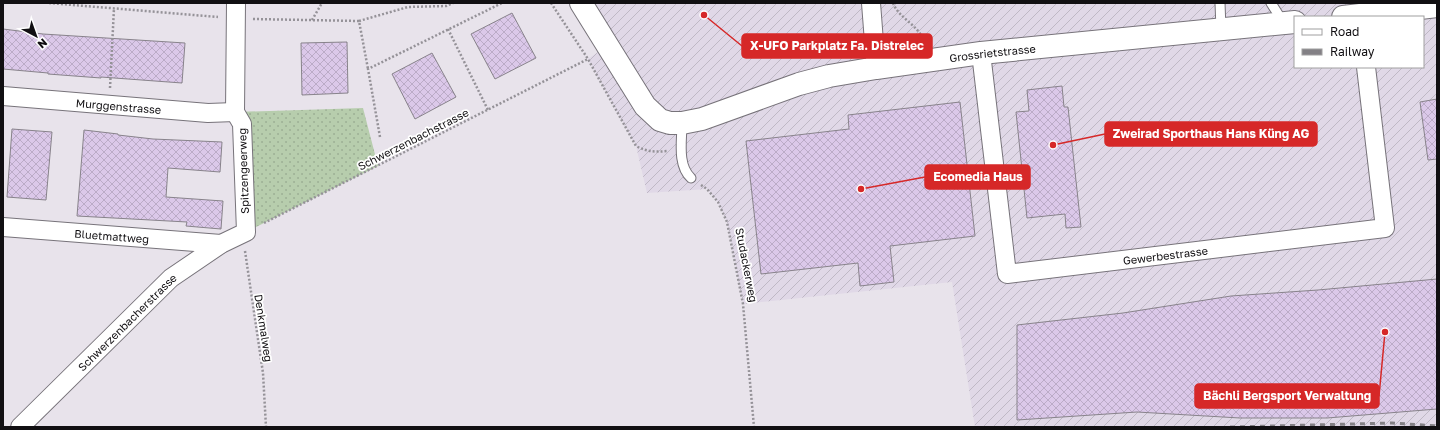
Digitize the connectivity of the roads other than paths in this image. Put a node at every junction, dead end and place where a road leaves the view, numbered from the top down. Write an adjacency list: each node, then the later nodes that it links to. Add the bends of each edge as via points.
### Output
1 (581, 3): 15 (street, Grossrietstrasse, via 645,106 660,120)
2 (871, 3): 11 (street)
3 (1220, 3): 9 (lane)
4 (1271, 3): 8 (lane)
5 (1437, 6): 7 (street)
6 (236, 11): 14 (street)
7 (1355, 16)
8 (1290, 22): 9 (street, Grossrietstrasse)
9 (1221, 29): 10 (street, Grossrietstrasse)
10 (981, 53): 11 (street, Grossrietstrasse); 12 (street, Gewerbestrasse, via 1007,274 1385,228)
11 (876, 68): 15 (street, Grossrietstrasse, via 799,84 702,119)
12 (1366, 68)
13 (3, 96): 14 (street, Murggenstrasse, via 208,113)
14 (235, 112): 18 (street, Spitzengeerweg, via 242,124)
15 (682, 123): 16 (lane, via 683,165)
16 (691, 178)
17 (3, 227): 19 (street, Bluetmattweg)
18 (246, 232): 19 (street, Schwerzenbacherstrasse)
19 (221, 244): 20 (street, Schwerzenbacherstrasse, via 171,278)
20 (20, 427)

